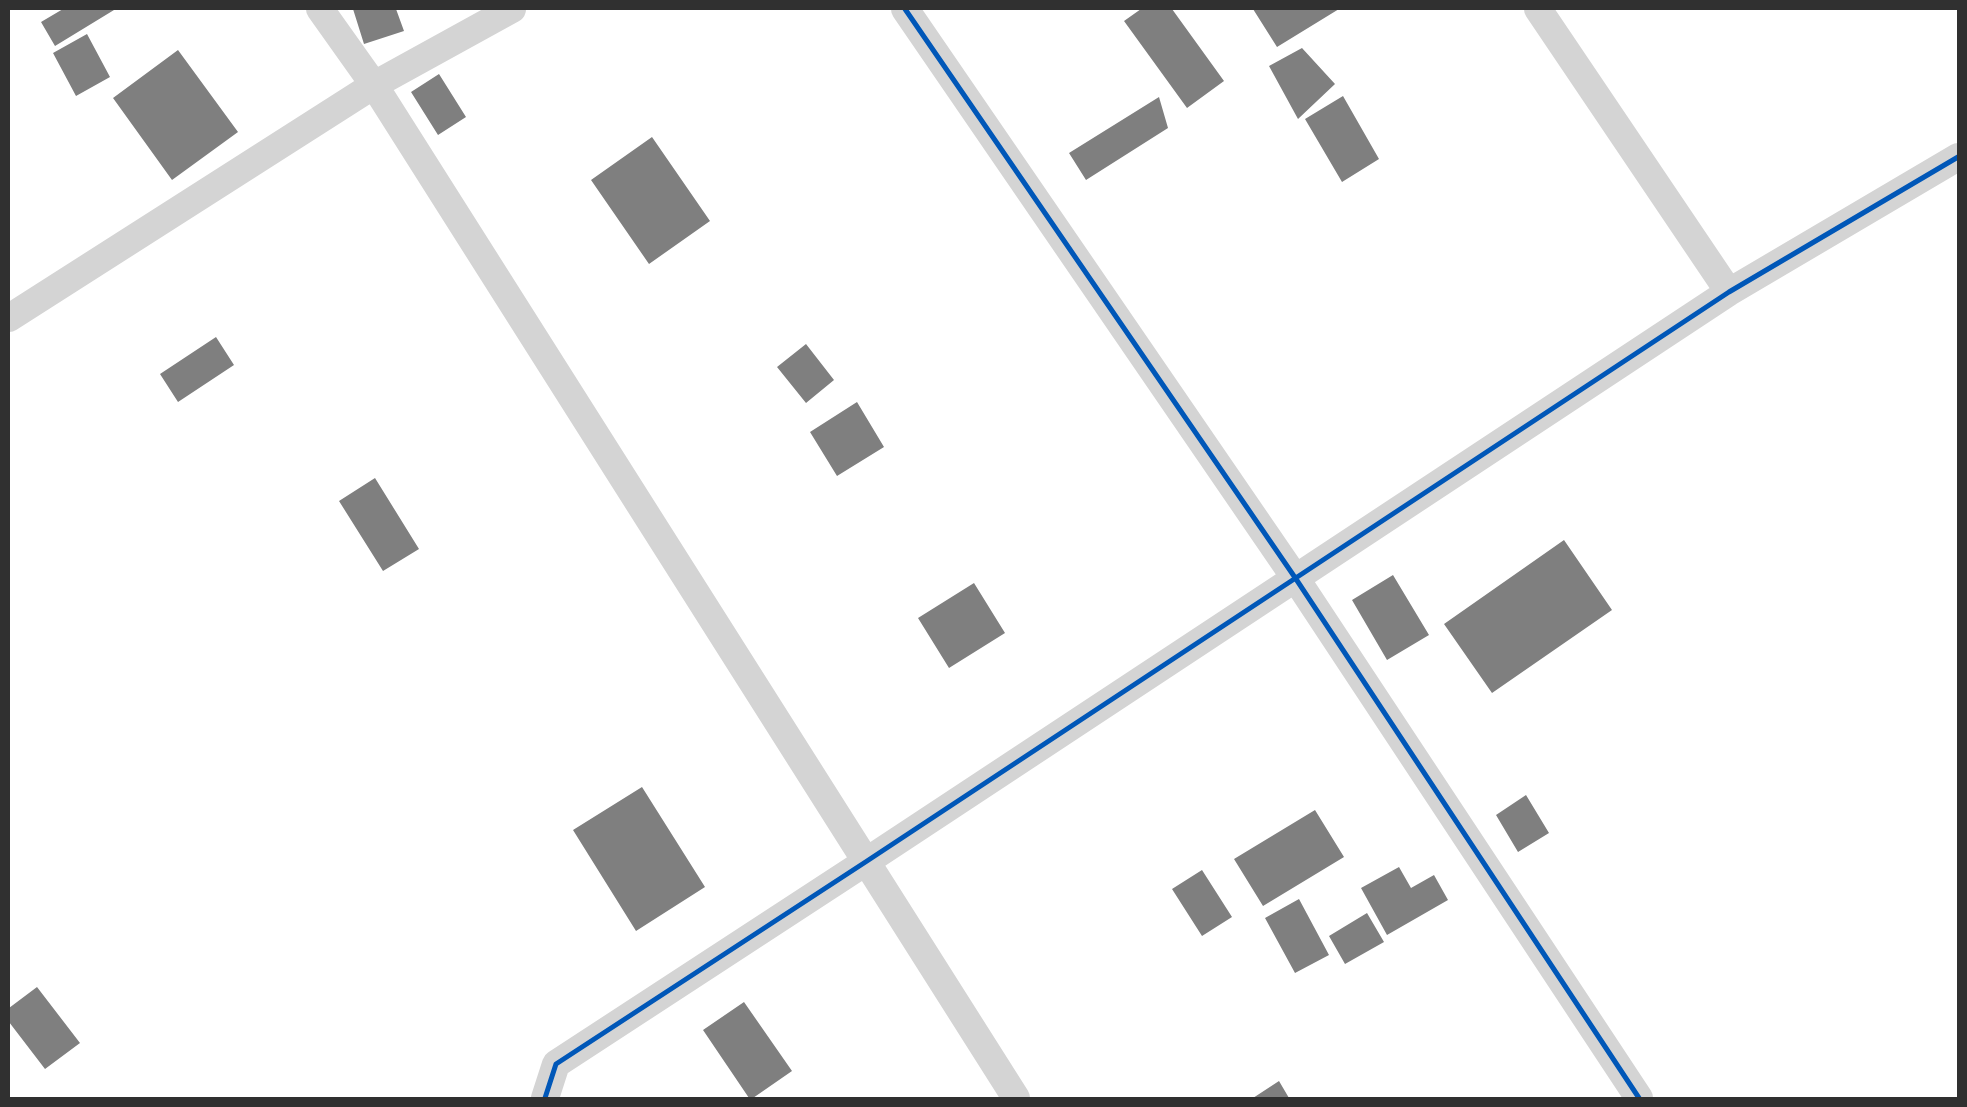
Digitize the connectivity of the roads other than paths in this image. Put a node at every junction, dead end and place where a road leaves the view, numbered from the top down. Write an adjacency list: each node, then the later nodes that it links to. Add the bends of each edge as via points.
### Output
1 (320, 9): 5 (street)
2 (512, 9): 5 (street)
3 (905, 9): 9 (street)
4 (1538, 9): 7 (street)
5 (374, 85): 8 (street); 10 (street)
6 (1958, 157): 7 (street)
7 (1729, 292): 9 (street)
8 (9, 318)
9 (1296, 579): 10 (street); 13 (street)
10 (866, 861): 11 (street, via 556,1064); 12 (street)
11 (544, 1098)
12 (1016, 1098)
13 (1638, 1098)

